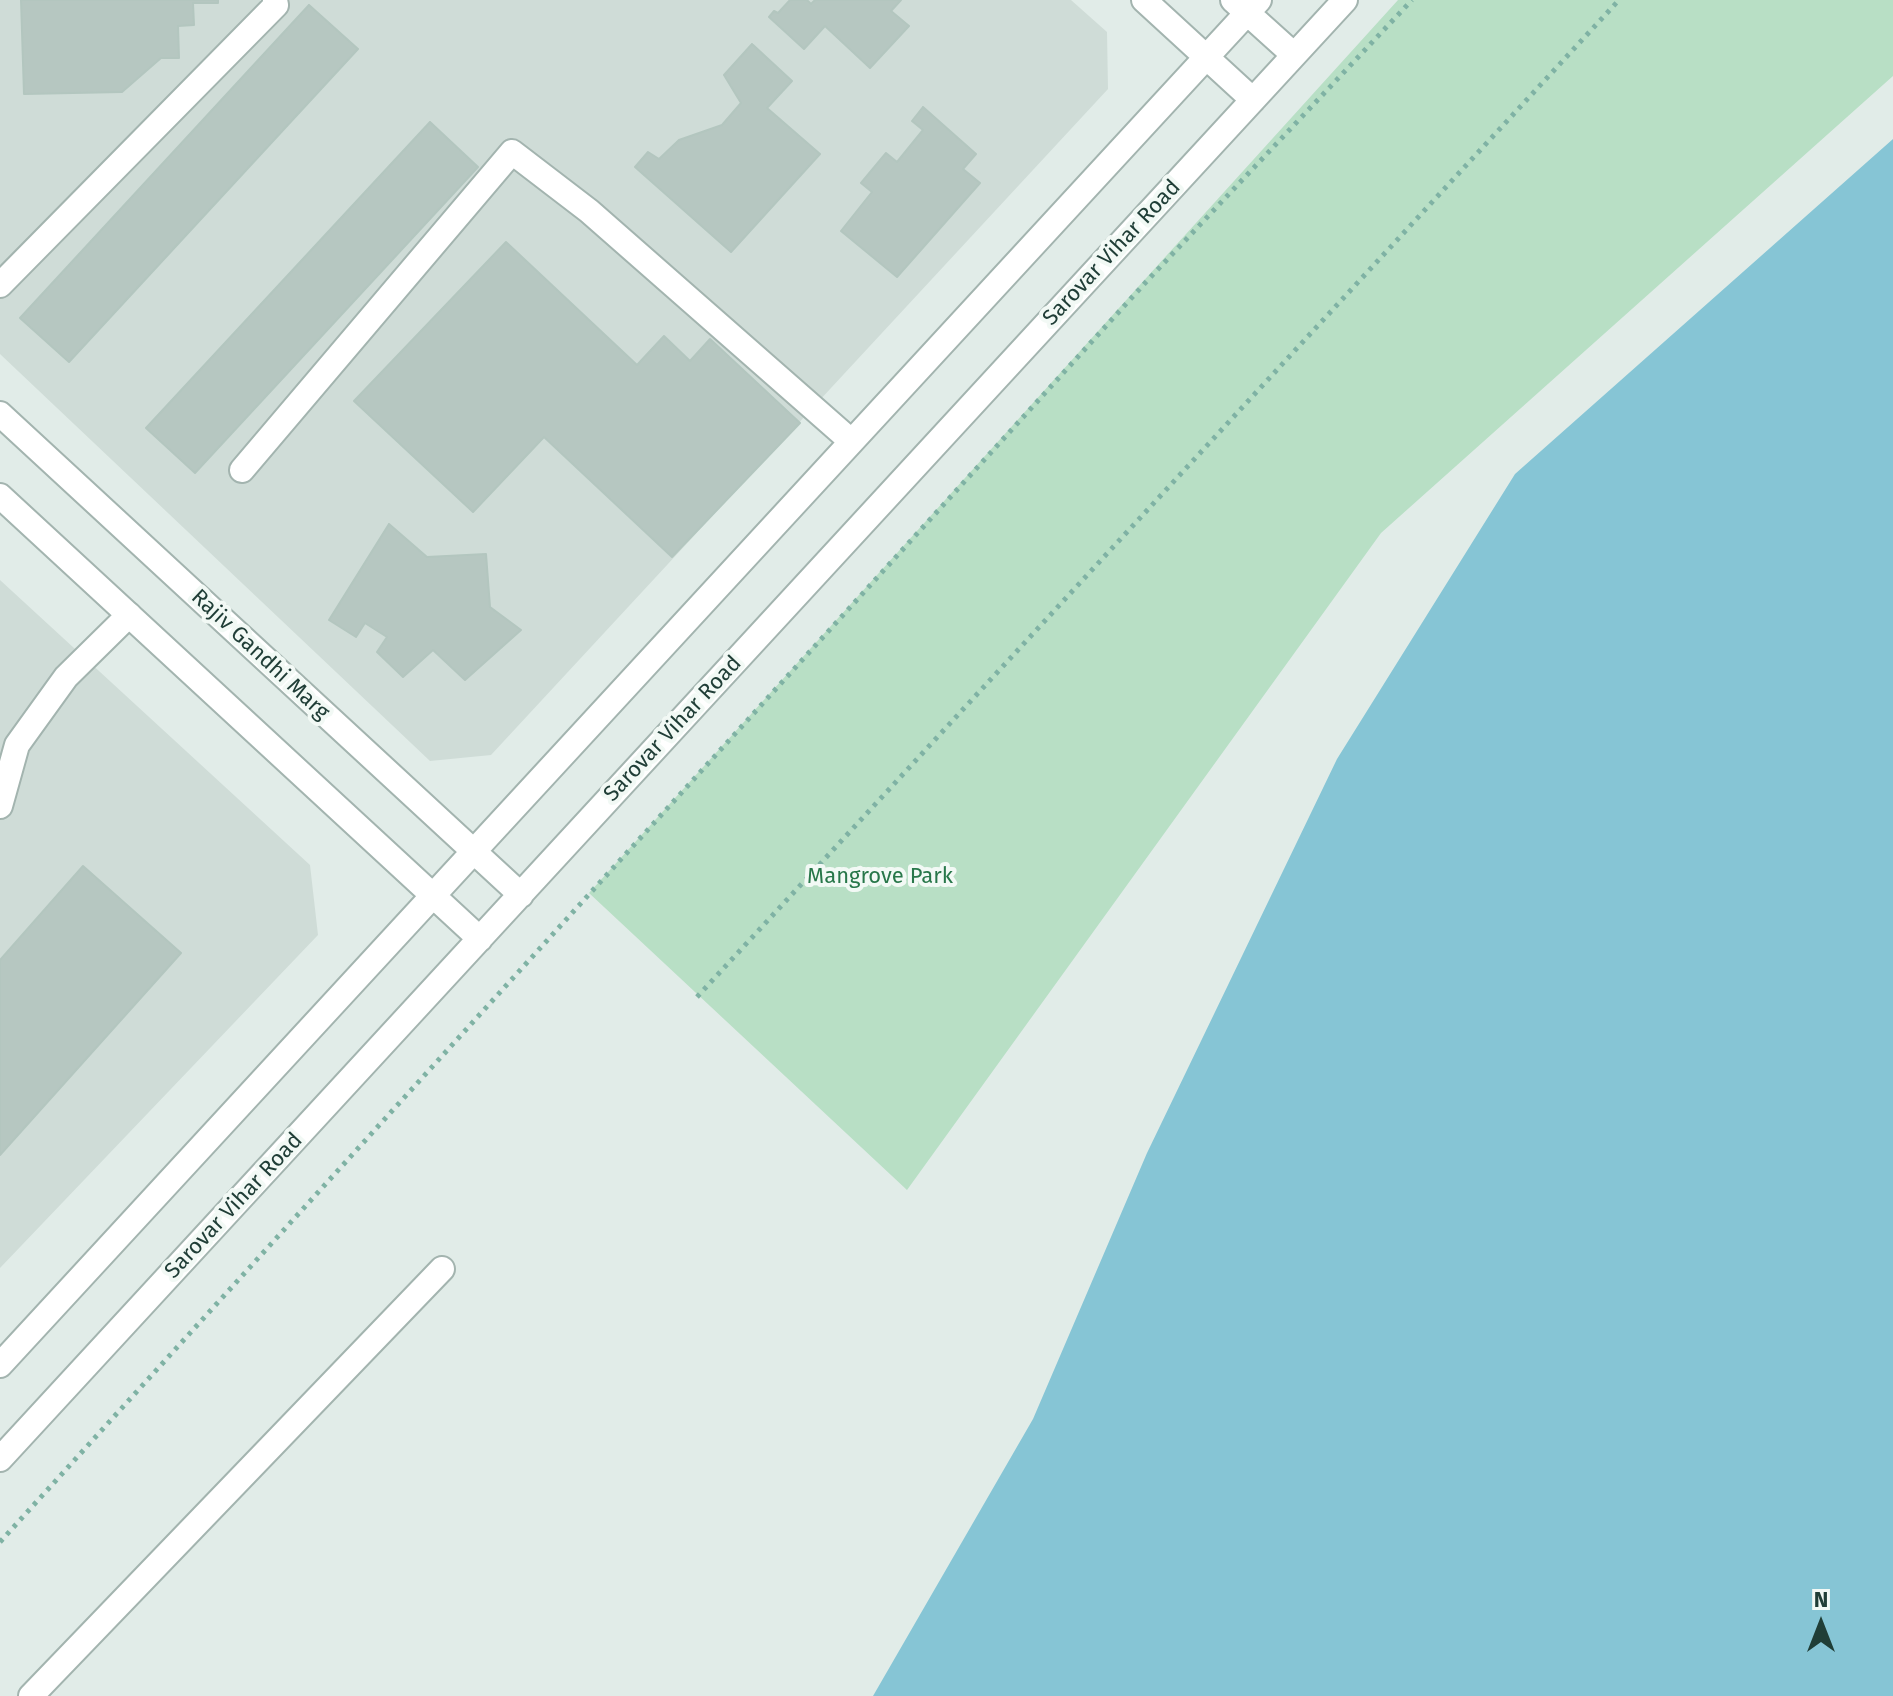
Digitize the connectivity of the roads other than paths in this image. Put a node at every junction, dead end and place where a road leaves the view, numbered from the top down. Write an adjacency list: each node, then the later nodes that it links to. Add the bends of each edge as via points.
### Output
1 (275, 0): 8 (street, via 276,5)
2 (1144, 0): 6 (street)
3 (1345, 0): 5 (street, Sarovar Vihar Road)
4 (1246, 4): 5 (street); 6 (street)
5 (1294, 55): 7 (street, Sarovar Vihar Road)
6 (1206, 57): 7 (street); 10 (street)
7 (1253, 100): 16 (street, Sarovar Vihar Road)
8 (0, 285)
9 (0, 414): 15 (street, Rajiv Gandhi Marg)
10 (851, 441): 11 (street, via 589,211 512,152); 15 (street)
11 (242, 470)
12 (0, 496): 13 (street)
13 (129, 615): 14 (street, via 66,677 17,745); 17 (street)
14 (0, 806)
15 (473, 852): 16 (street, Rajiv Gandhi Marg); 17 (street)
16 (521, 895): 18 (street, Sarovar Vihar Road)
17 (432, 896): 18 (street); 20 (street)
18 (480, 939): 21 (street, Sarovar Vihar Road)
19 (442, 1269): 22 (street)
20 (0, 1365)
21 (0, 1459)
22 (31, 1696)

